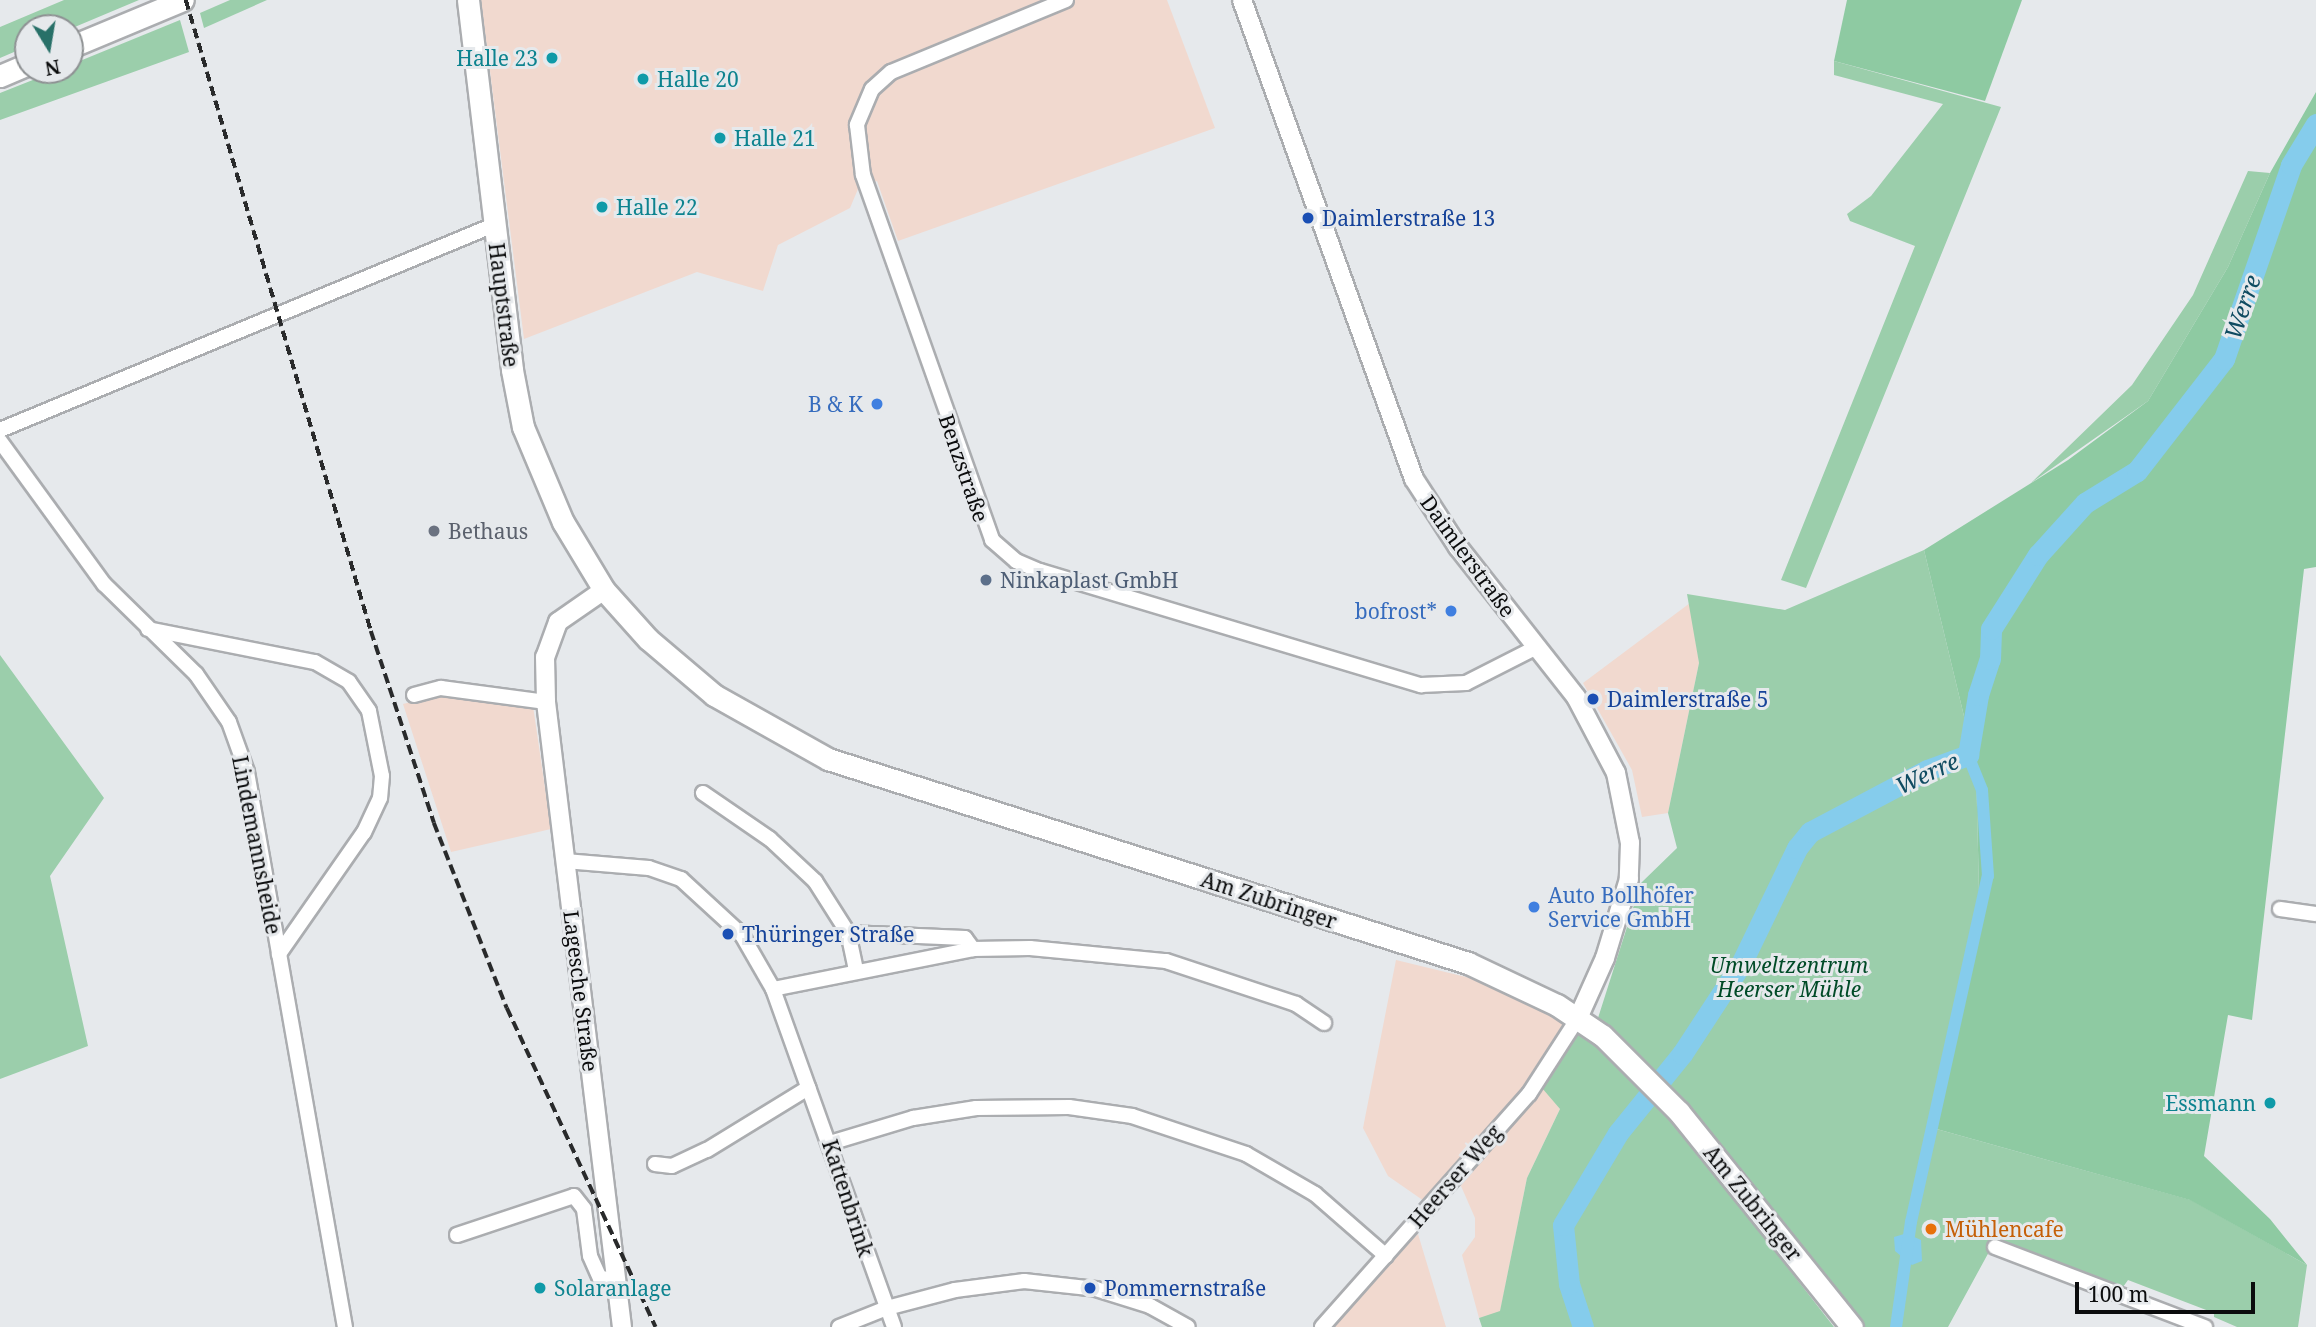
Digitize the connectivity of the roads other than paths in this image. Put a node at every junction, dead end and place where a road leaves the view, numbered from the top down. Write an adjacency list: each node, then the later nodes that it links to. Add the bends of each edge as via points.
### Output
1 (183, 0): 5 (main road)
2 (468, 0): 6 (main road, Hauptstraße)
3 (1066, 0): 11 (street, Benzstraße, via 891,72 872,89 857,125 863,175 992,540 1016,561 1038,570 1421,685 1466,682)
4 (1242, 0): 11 (street, Daimlerstraße, via 1409,469 1435,515)
5 (84, 41)
6 (494, 225): 7 (street); 9 (main road, Hauptstraße, via 523,427 546,490)
7 (0, 430)
8 (0, 441): 10 (street, Lindemannsheide, via 104,584)
9 (604, 590): 13 (street, Lagesche Straße, via 558,622 545,657); 23 (main road, Am Zubringer, via 648,639 714,695 828,759 1468,963)
10 (148, 629): 20 (street, Lindemannsheide, via 196,674 229,722 247,772); 20 (street, via 315,662 349,682 369,711 382,776 380,798 364,832)
11 (1537, 647): 23 (street, Daimlerstraße, via 1576,697 1608,752 1620,785 1630,843 1624,899)
12 (414, 695): 13 (street, via 441,688)
13 (546, 702): 15 (street, Lagesche Straße)
14 (703, 793): 18 (street, via 770,839 815,881)
15 (565, 861): 22 (street, Kattenbrink, via 649,868 681,879 742,935); 31 (street, Lagesche Straße)
16 (2280, 909): 17 (street)
17 (2316, 914)
18 (848, 933): 19 (street, via 965,938); 21 (street)
19 (973, 949): 21 (street); 24 (street, via 1030,948 1166,961 1296,1004)
20 (279, 954): 33 (street, Lindemannsheide)
21 (856, 970): 22 (street)
22 (773, 989): 25 (street, Kattenbrink)
23 (1578, 1018): 30 (street, Heerser Weg, via 1529,1094); 39 (main road, Am Zubringer, via 1632,1063 1679,1112)
24 (1324, 1023)
25 (808, 1088): 26 (street, Kattenbrink); 27 (street, via 707,1150 672,1166)
26 (830, 1143): 30 (street, via 913,1118 976,1108 1069,1107 1132,1116 1256,1160 1315,1194); 32 (street, Kattenbrink)
27 (655, 1164)
28 (457, 1235): 31 (street, via 573,1196 584,1209 590,1256 600,1278)
29 (1995, 1247): 40 (street)
30 (1386, 1256): 38 (street, Heerser Weg)
31 (617, 1280): 34 (street, Lagesche Straße)
32 (887, 1308): 35 (street); 36 (street, Kattenbrink); 37 (street, via 956,1290 1024,1281 1096,1289 1150,1306)
33 (345, 1327)
34 (622, 1327)
35 (839, 1327)
36 (894, 1327)
37 (1188, 1327)
38 (1322, 1327)
39 (1852, 1327)
40 (2206, 1327)

